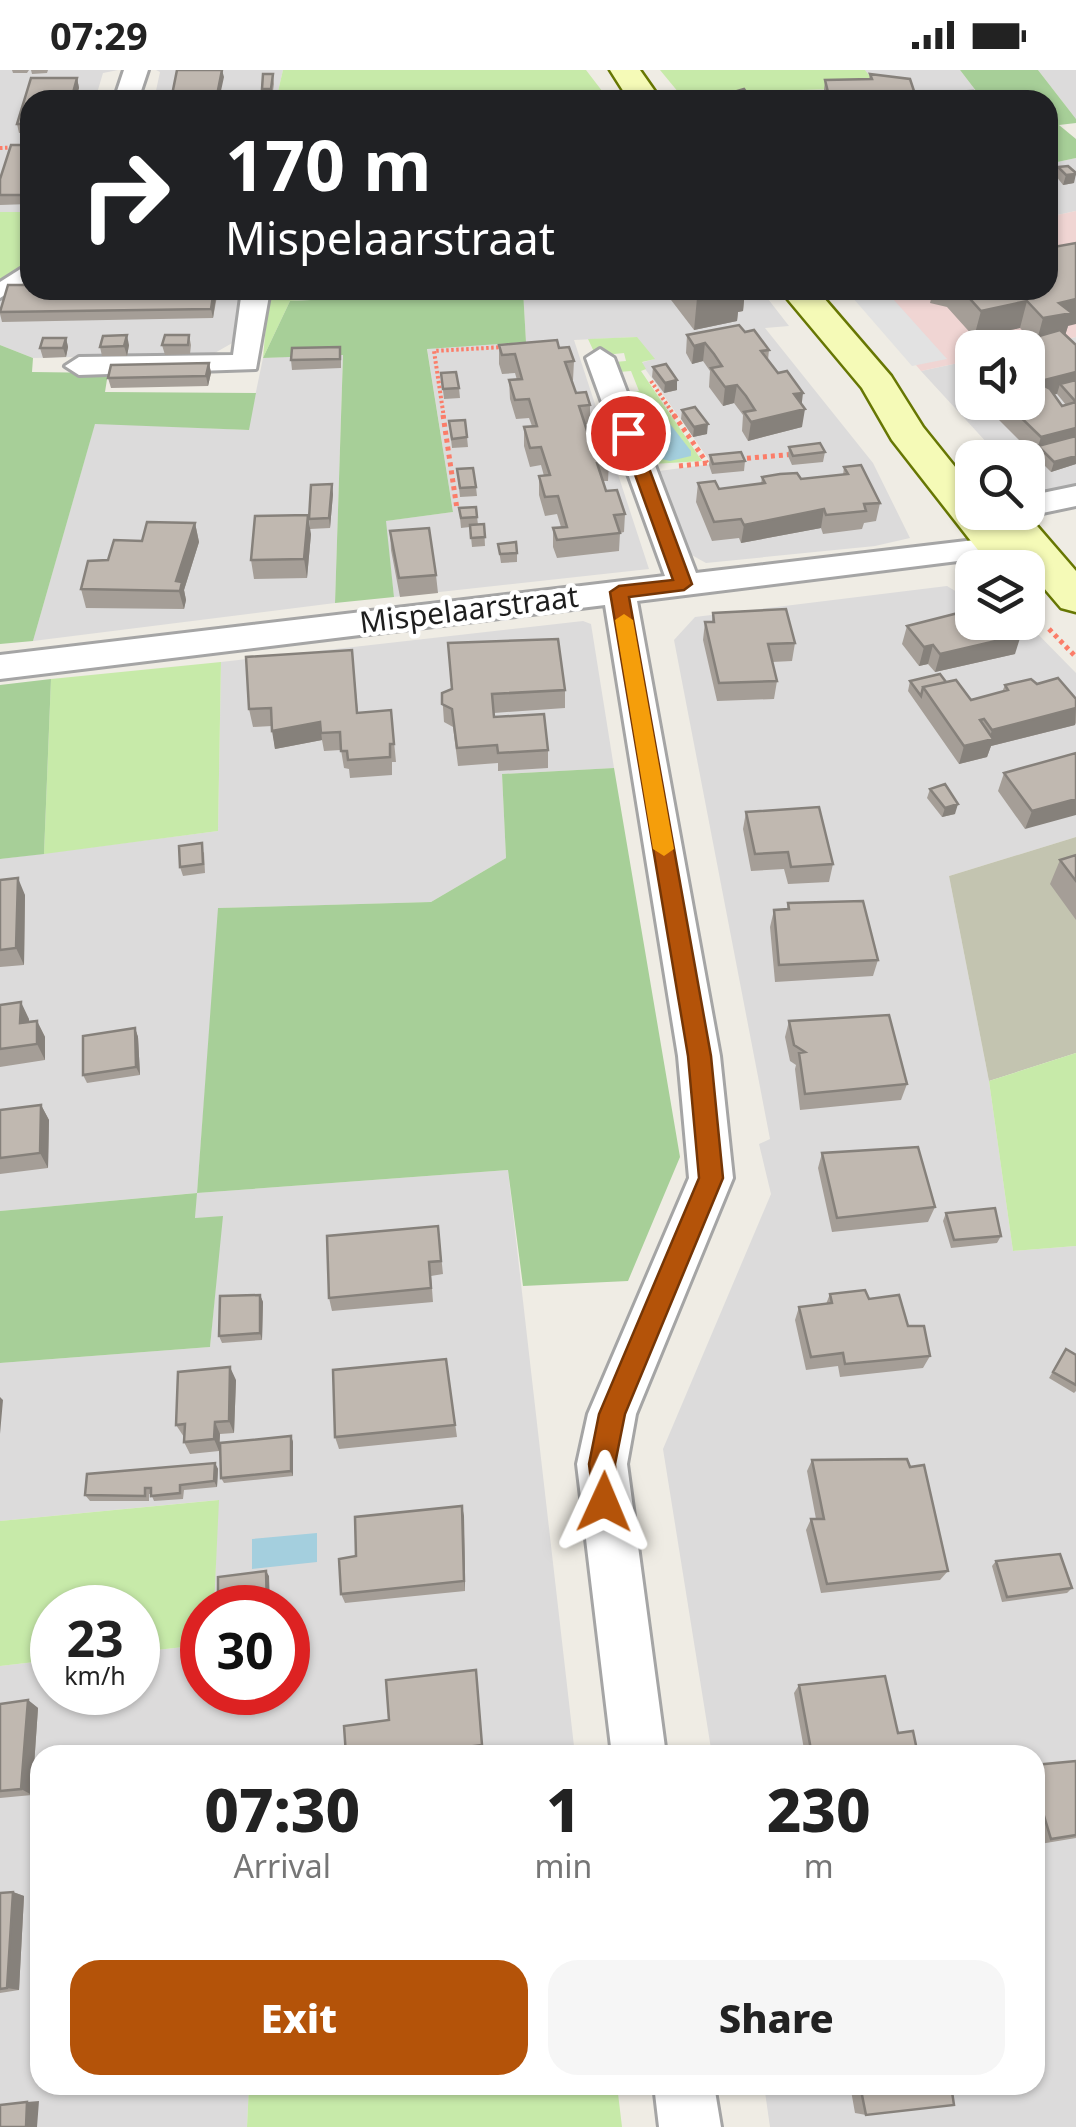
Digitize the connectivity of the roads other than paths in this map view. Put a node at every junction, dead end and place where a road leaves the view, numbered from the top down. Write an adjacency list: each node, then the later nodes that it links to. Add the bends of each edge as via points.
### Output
1 (255, 300): 4 (street, via 246,362)
2 (807, 300): 5 (main road)
3 (600, 358): 10 (street)
4 (79, 366)
5 (878, 384): 6 (main road); 9 (main road, via 906,432)
6 (955, 458)
7 (1076, 496): 8 (street)
8 (1045, 502)
9 (1004, 535): 10 (street, Mispelaarstraat); 12 (main road)
10 (684, 584): 11 (street, Mispelaarstraat)
11 (619, 592): 15 (street, Mispelaarstraat); 16 (street, via 700,1056 711,1178 612,1414 602,1464)
12 (1076, 598)
13 (1045, 601): 14 (main road)
14 (1076, 635)
15 (0, 668)
16 (639, 1745)
17 (685, 2095): 18 (street)
18 (690, 2127)

